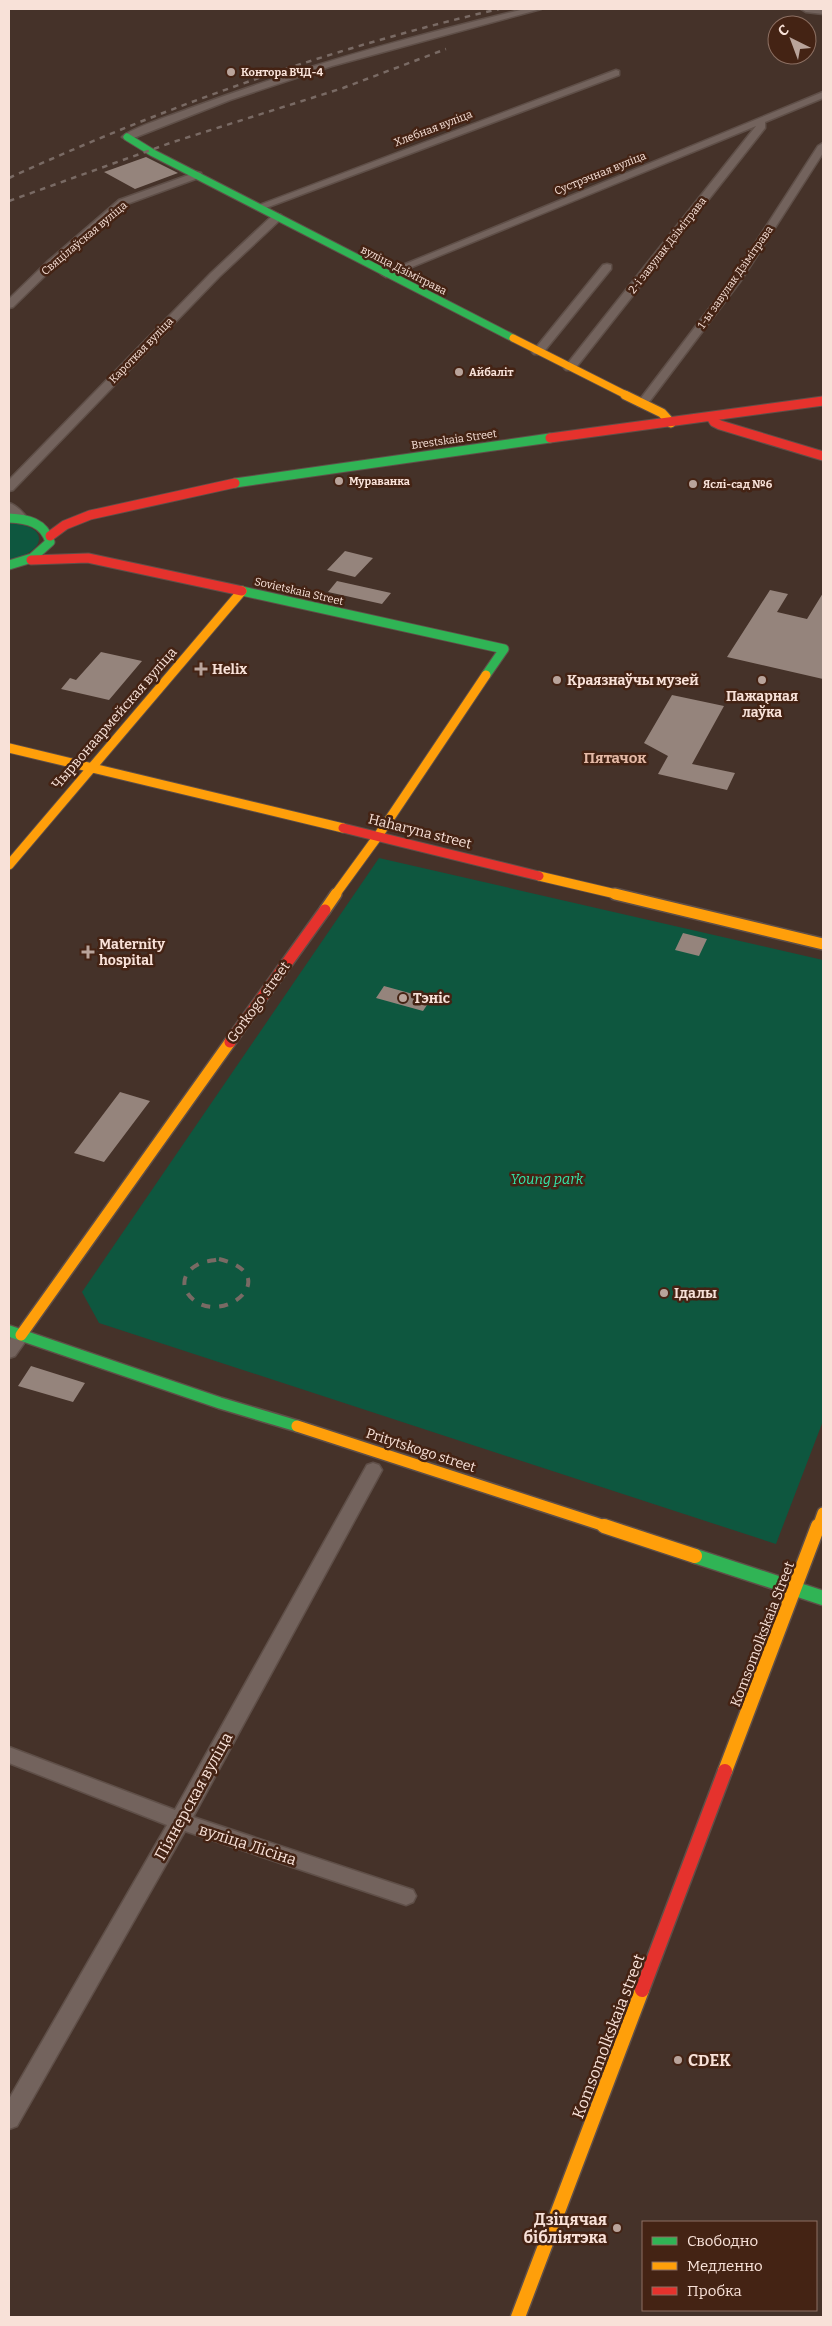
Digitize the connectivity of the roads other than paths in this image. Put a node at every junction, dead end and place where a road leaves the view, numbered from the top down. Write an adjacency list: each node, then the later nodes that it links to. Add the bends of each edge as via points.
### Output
1 (536, 9): 7 (street, via 303,70)
2 (806, 9): 3 (street)
3 (823, 11)
4 (616, 73): 10 (street, Хлебная вуліца)
5 (823, 95): 6 (street, Сустрэчная вуліца)
6 (758, 122): 13 (street, Сустрэчная вуліца); 16 (street, 2-і завулак Дзімітрава, via 761,126)
7 (127, 136): 9 (main road, вуліца Дзімітрава)
8 (823, 146): 18 (street, 1-ы завулак Дзімітрава, via 738,277)
9 (197, 175): 10 (main road, вуліца Дзімітрава); 14 (street, Свяцілаўская вуліца, via 123,202)
10 (259, 207): 11 (main road, вуліца Дзімітрава)
11 (277, 217): 13 (main road, вуліца Дзімітрава); 22 (street, Кароткая вуліца, via 215,275)
12 (607, 267): 15 (street)
13 (386, 274): 15 (main road, вуліца Дзімітрава)
14 (9, 305)
15 (538, 352): 16 (main road, вуліца Дзімітрава)
16 (570, 368): 18 (main road, вуліца Дзімітрава)
17 (823, 401): 19 (main road, Brestskaia Street)
18 (642, 404): 20 (main road, вуліца Дзімітрава, via 662,413)
19 (711, 417): 20 (main road, Brestskaia Street); 21 (main road, via 720,425)
20 (671, 422): 24 (main road, Brestskaia Street, via 322,469 211,487)
21 (823, 456)
22 (9, 487)
23 (9, 506): 26 (street)
24 (90, 515): 26 (main road, Brestskaia Street); 27 (main road, Brestskaia Street, via 65,525)
25 (9, 518): 26 (main road, Brestskaia Street)
26 (27, 520): 27 (main road, Sovietskaia Street, via 47,530)
27 (50, 539): 28 (main road, Sovietskaia Street); 29 (main road, Brestskaia Street, via 44,552)
28 (88, 558): 29 (main road, Sovietskaia Street); 31 (main road, Sovietskaia Street)
29 (31, 560): 30 (main road)
30 (9, 566)
31 (242, 591): 32 (main road, Sovietskaia Street); 34 (main road, Чырвонаармейская вуліца)
32 (504, 649): 35 (main road, Gorkogo street)
33 (9, 748): 34 (main road, Haharyna street)
34 (92, 768): 35 (main road, Haharyna street); 36 (main road, Чырвонаармейская вуліца)
35 (378, 836): 37 (main road, Haharyna street); 38 (main road, Gorkogo street)
36 (9, 865)
37 (823, 944)
38 (15, 1333): 39 (street, Gorkogo street); 42 (main road, Pritytskogo street, via 220,1403)
39 (9, 1352)
40 (373, 1470): 45 (street, Піянерская вуліца)
41 (823, 1513): 42 (main road, Komsomolkskaia Street)
42 (796, 1588): 43 (main road, Pritytskogo street); 48 (main road, Komsomolkskaia Street)
43 (823, 1598)
44 (9, 1755): 45 (street, вуліца Лісіна)
45 (180, 1821): 46 (street, вуліца Лісіна); 47 (street, Піянерская вуліца)
46 (406, 1896)
47 (9, 2119)
48 (518, 2317)

